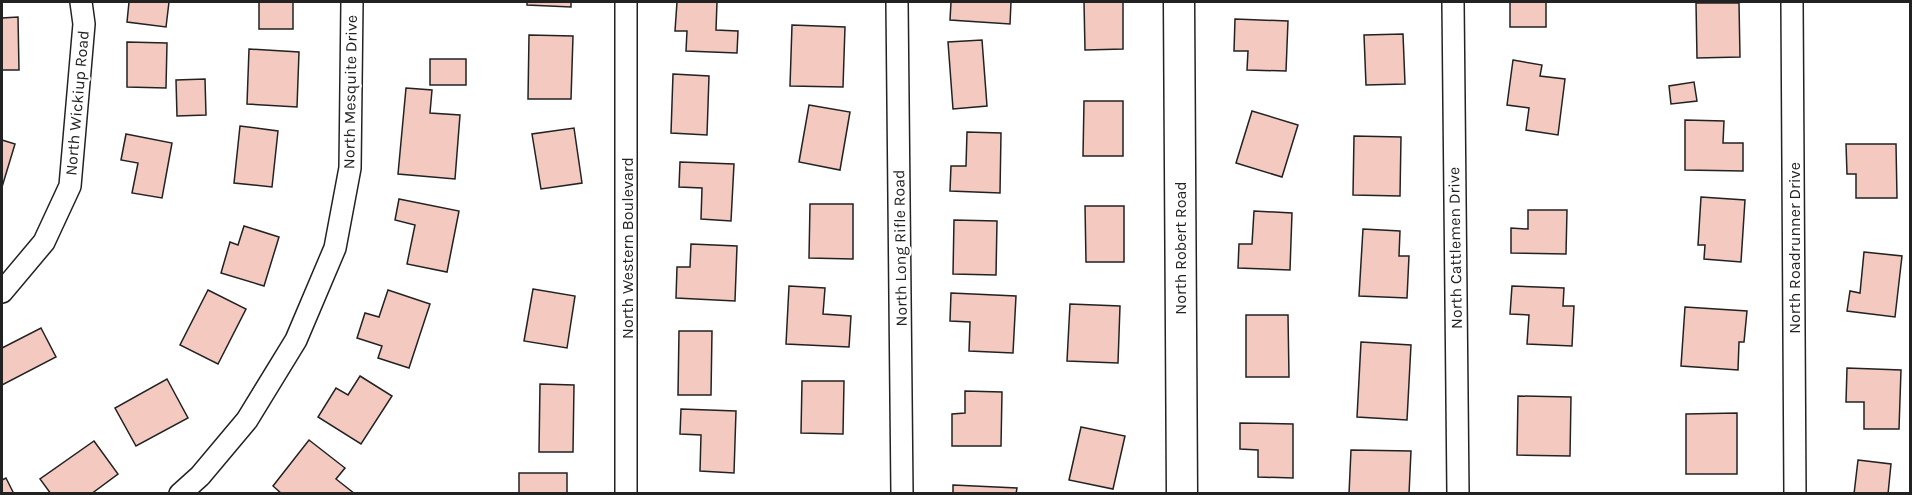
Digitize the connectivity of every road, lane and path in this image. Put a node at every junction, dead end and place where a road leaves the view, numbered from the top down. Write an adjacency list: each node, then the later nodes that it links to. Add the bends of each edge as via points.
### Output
1 (81, 2): 8 (street, North Wickiup Road, via 84,24 70,186 44,242)
2 (352, 2): 9 (street, North Mesquite Drive, via 350,168 335,248 297,340 247,420)
3 (626, 2): 10 (street, North Western Boulevard)
4 (897, 2): 11 (street, North Long Rifle Road)
5 (1179, 2): 12 (main road, North Robert Road)
6 (1453, 2): 13 (street, North Cattlemen Drive)
7 (1792, 2): 14 (street, North Roadrunner Drive)
8 (2, 292)
9 (180, 494)
10 (626, 494)
11 (902, 494)
12 (1182, 494)
13 (1458, 494)
14 (1795, 494)

